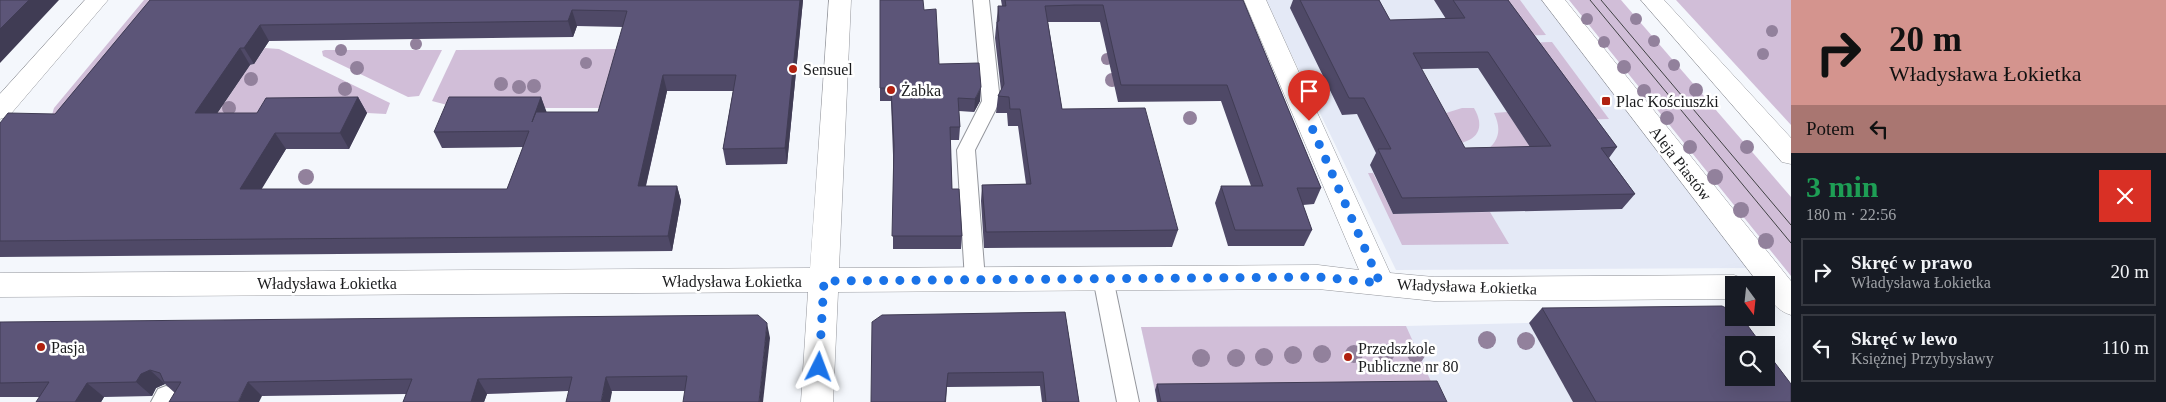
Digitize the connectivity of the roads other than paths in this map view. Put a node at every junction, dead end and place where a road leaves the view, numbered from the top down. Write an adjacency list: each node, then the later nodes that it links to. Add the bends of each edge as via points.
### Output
1 (97, 0): 7 (street)
2 (840, 0): 11 (street)
3 (981, 0): 10 (lane, via 991,101 966,150)
4 (1256, 0): 12 (street)
5 (1553, 0): 15 (street, Aleja Piastów)
6 (1652, 0): 8 (street)
7 (0, 110)
8 (1791, 155)
9 (1103, 278): 10 (street, Władysława Łokietka); 12 (street, Władysława Łokietka, via 1318,277); 17 (lane)
10 (976, 280): 11 (street, Władysława Łokietka)
11 (824, 281): 13 (street, Władysława Łokietka); 16 (street)
12 (1380, 283): 14 (street, Władysława Łokietka, via 1434,289)
13 (0, 285)
14 (1725, 287)
15 (1778, 292)
16 (817, 402)
17 (1128, 402)

